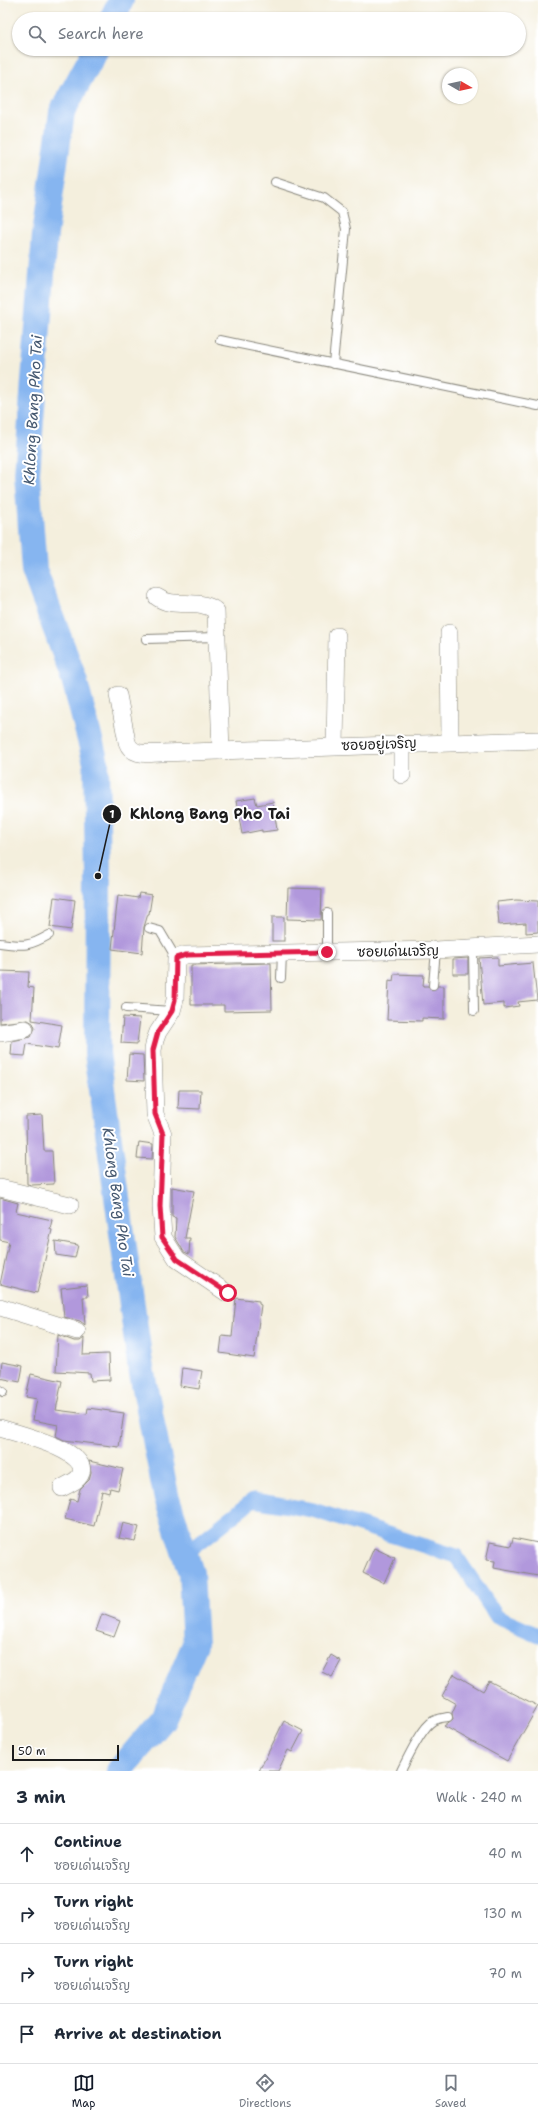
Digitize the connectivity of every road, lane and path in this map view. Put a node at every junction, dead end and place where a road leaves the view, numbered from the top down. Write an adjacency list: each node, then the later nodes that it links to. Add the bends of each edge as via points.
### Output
1 (275, 182): 3 (lane, via 324,198 342,212 346,229)
2 (220, 340): 3 (lane)
3 (333, 364): 4 (lane)
4 (538, 406)
5 (157, 597): 8 (street, via 170,604 210,606 216,611)
6 (449, 633): 12 (street)
7 (337, 636): 14 (street)
8 (217, 638): 9 (lane); 15 (street)
9 (146, 639)
10 (118, 695): 15 (street, ซอยอยู่เจริญ, via 127,742 134,752)
11 (538, 740): 12 (street, ซอยอยู่เจริญ)
12 (450, 742): 13 (street, ซอยอยู่เจริญ)
13 (402, 744): 14 (street, ซอยอยู่เจริญ); 16 (street)
14 (335, 746): 15 (street, ซอยอยู่เจริญ)
15 (221, 751)
16 (402, 775)
17 (327, 913): 24 (lane)
18 (149, 928): 26 (lane, via 160,930)
19 (49, 936): 20 (lane, via 32,945)
20 (0, 943)
21 (538, 944): 22 (street, ซอยเด่นเจริญ)
22 (473, 949): 23 (street, ซอยเด่นเจริญ); 31 (lane)
23 (436, 950): 24 (street, ซอยเด่นเจริญ); 28 (lane)
24 (327, 952): 25 (street, ซอยเด่นเจริญ)
25 (282, 953): 26 (street, ซอยเด่นเจริญ, via 186,955); 27 (lane)
26 (176, 958): 30 (street, via 175,1000)
27 (281, 978)
28 (432, 985)
29 (126, 1008): 30 (lane)
30 (172, 1011): 36 (street, via 158,1032 153,1050 155,1114 163,1134 160,1206 162,1237 177,1259)
31 (474, 1011)
32 (25, 1029): 33 (street)
33 (0, 1033)
34 (0, 1188): 35 (street)
35 (70, 1206)
36 (228, 1293)
37 (0, 1307): 38 (street)
38 (77, 1331)
39 (0, 1428): 40 (street, via 68,1452 81,1466 82,1472 79,1478)
40 (62, 1488)
41 (448, 1717): 42 (lane, via 431,1722 413,1747)
42 (401, 1771)

